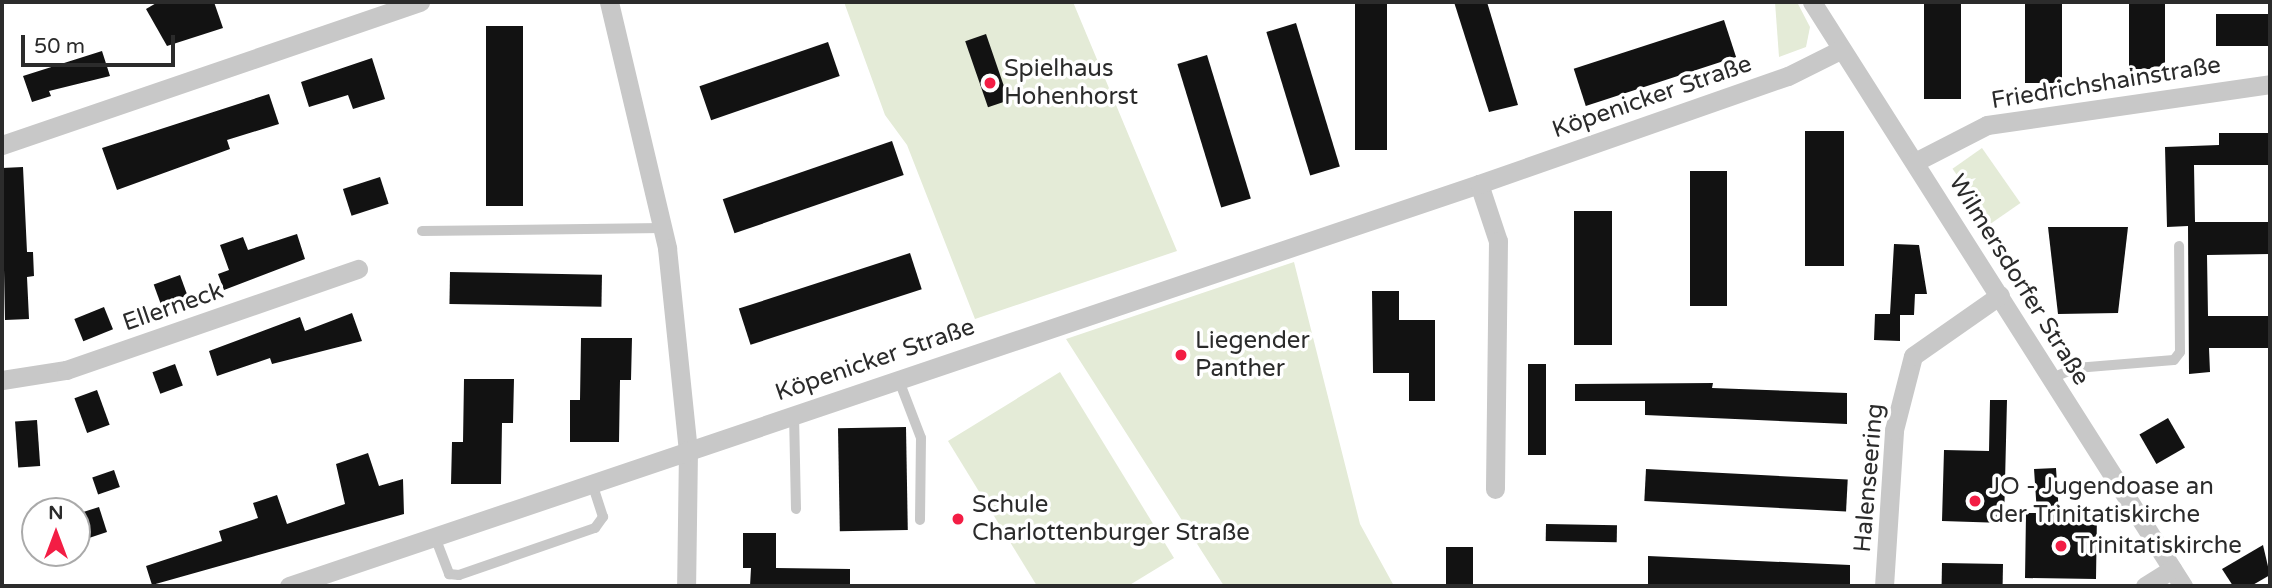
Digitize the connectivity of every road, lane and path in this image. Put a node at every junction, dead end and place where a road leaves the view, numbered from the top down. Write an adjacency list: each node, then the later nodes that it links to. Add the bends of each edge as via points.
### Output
1 (420, 2): 6 (street)
2 (609, 2): 9 (street)
3 (1812, 2): 4 (street, Wilmersdorfer Straße)
4 (1838, 51): 7 (street, Wilmersdorfer Straße); 8 (street, Köpenicker Straße, via 1788,76)
5 (2270, 84): 7 (street, Friedrichshainstraße, via 1987,125)
6 (2, 145)
7 (1915, 162): 13 (street, Wilmersdorfer Straße)
8 (1479, 184): 14 (street, Köpenicker Straße); 20 (street, via 1498,241)
9 (663, 228): 10 (lane); 18 (street)
10 (422, 231)
11 (2179, 246): 15 (lane, via 2180,352 2174,359 2076,368)
12 (358, 270): 16 (street, Ellerneck, via 66,370)
13 (2000, 295): 15 (street, Wilmersdorfer Straße); 27 (street, Halenseering, via 1913,356 1894,430)
14 (897, 378): 17 (street, Köpenicker Straße); 22 (lane, via 921,438)
15 (2052, 378): 24 (street, Wilmersdorfer Straße)
16 (2, 380)
17 (793, 413): 18 (street, Köpenicker Straße); 21 (lane)
18 (688, 450): 19 (street, Köpenicker Straße); 26 (street)
19 (592, 483): 23 (street, Köpenicker Straße); 23 (lane, via 603,517 595,528 570,537 459,575 449,574)
20 (1495, 489)
21 (796, 509)
22 (920, 520)
23 (435, 537): 25 (street, Köpenicker Straße)
24 (2172, 569): 28 (street); 29 (street, Wilmersdorfer Straße)
25 (289, 586)
26 (686, 586)
27 (1884, 586)
28 (2146, 586)
29 (2183, 586)

